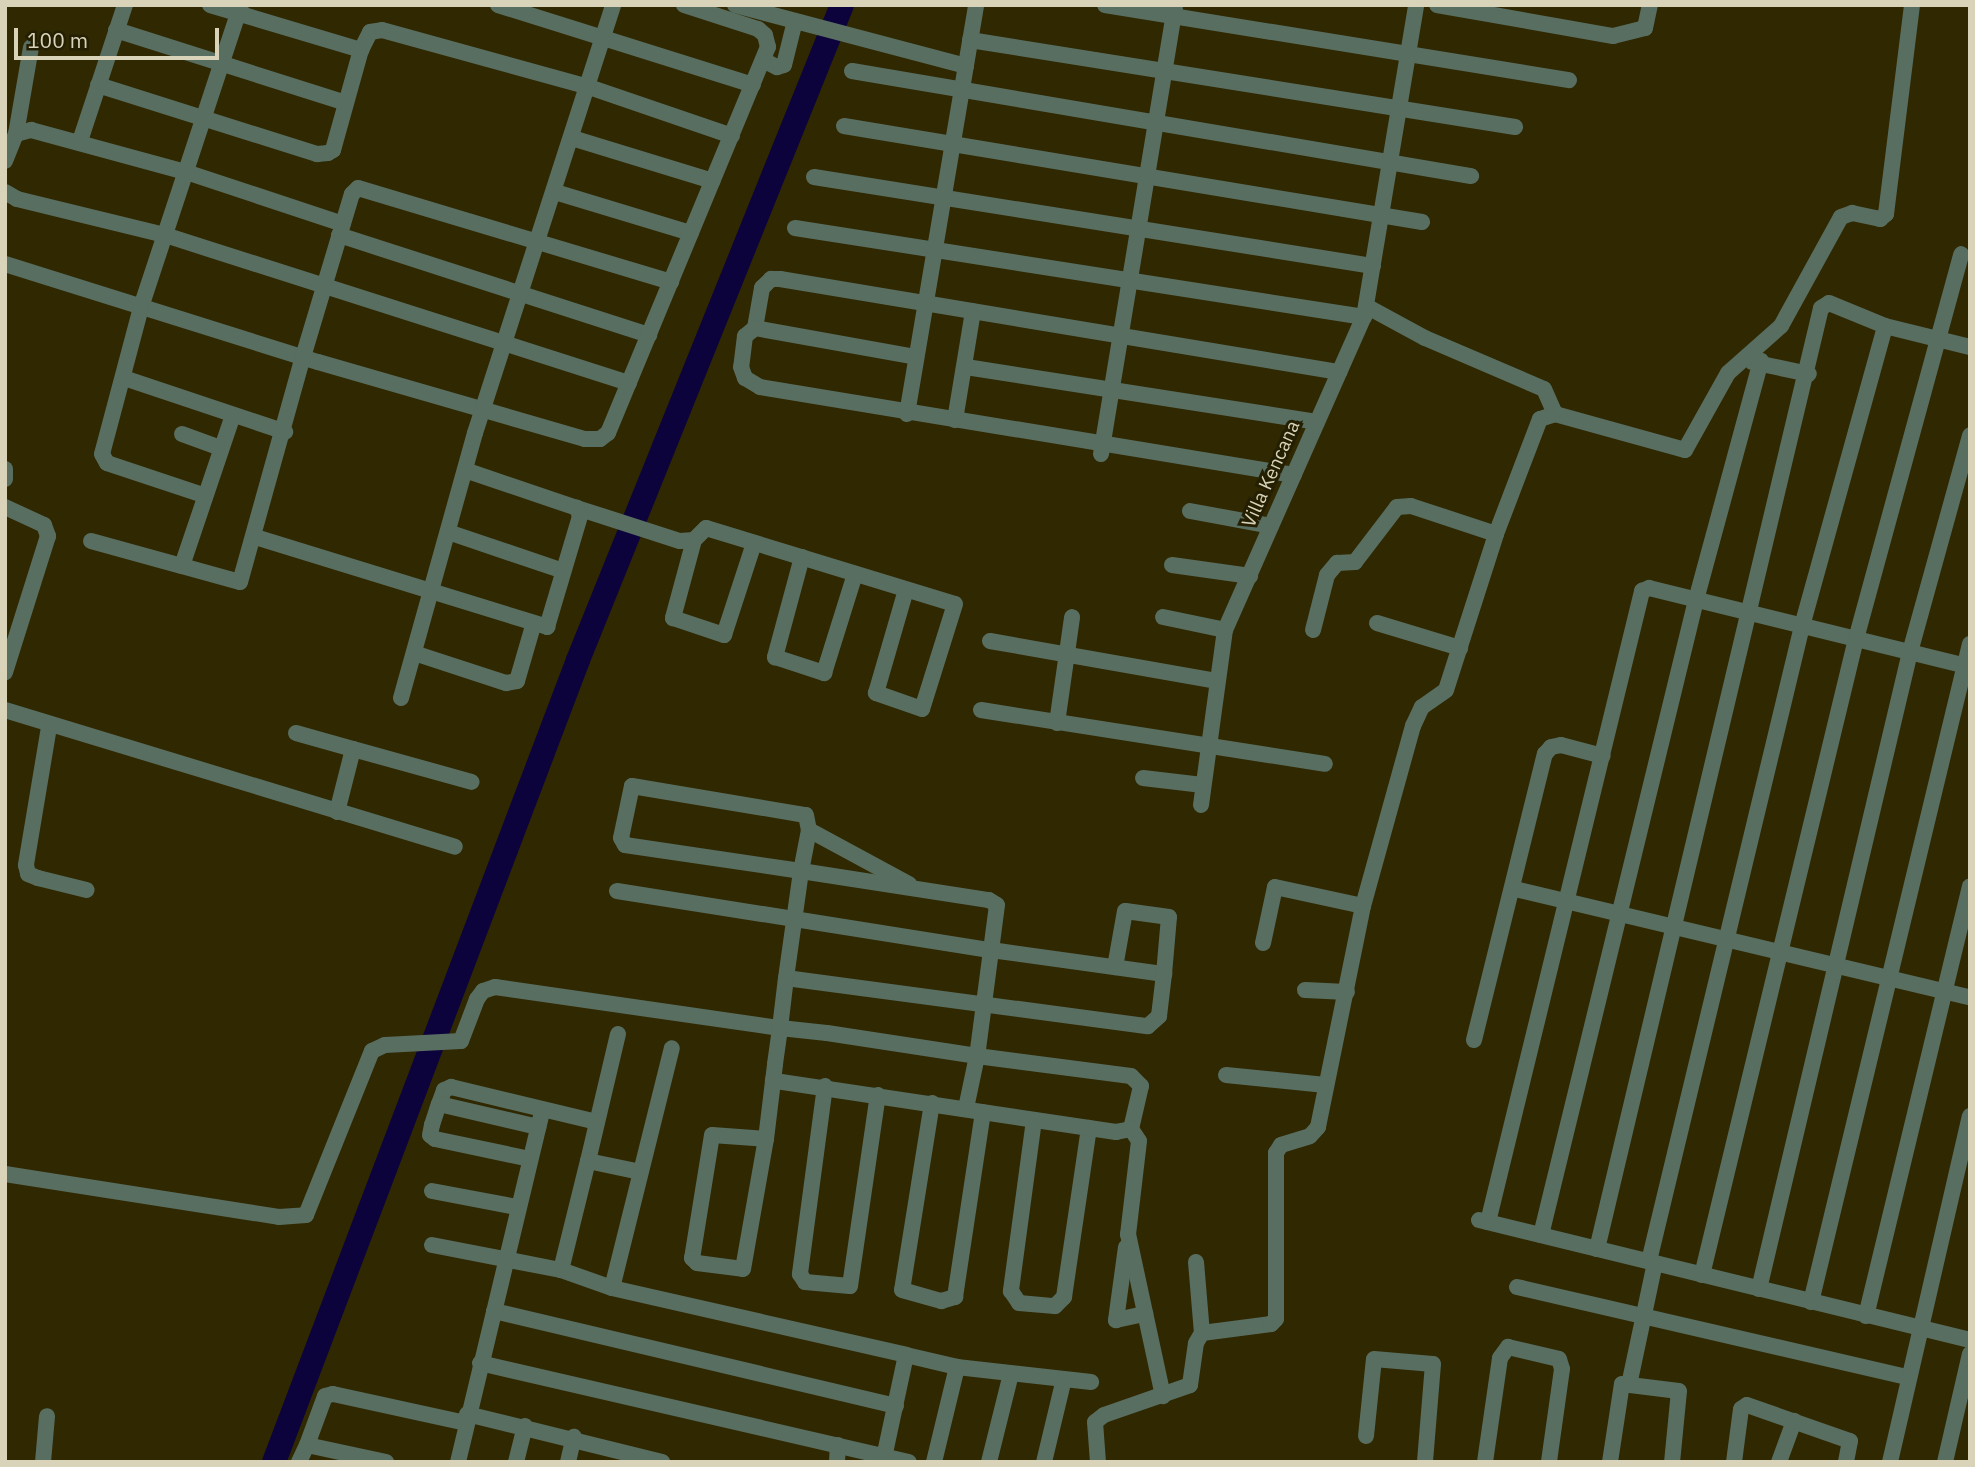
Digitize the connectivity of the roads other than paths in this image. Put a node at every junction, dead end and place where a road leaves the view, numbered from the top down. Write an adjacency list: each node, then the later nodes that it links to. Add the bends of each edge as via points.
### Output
1 (125, 5): 16 (street)
2 (210, 5): 13 (street)
3 (498, 5): 17 (street)
4 (613, 5): 17 (street)
5 (684, 5): 22 (street, via 758,29 768,47)
6 (736, 5): 15 (street)
7 (975, 5): 18 (street)
8 (1105, 5): 14 (street)
9 (1416, 5): 21 (street, Villa Kencana)
10 (1437, 5): 11 (street, via 1613,36 1645,28)
11 (1650, 5)
12 (1913, 5): 83 (street, via 1886,214 1880,219 1852,213 1841,217 1781,326)
13 (240, 10): 20 (street); 23 (street)
14 (1174, 11): 21 (street); 26 (street)
15 (797, 22): 22 (street, via 784,65 777,67); 24 (street)
16 (117, 30): 23 (street); 28 (street)
17 (606, 36): 29 (street); 30 (street)
18 (970, 40): 24 (street); 26 (street)
19 (31, 47): 38 (street)
20 (361, 50): 30 (street, via 370,32 382,30); 32 (street)
21 (1409, 55): 27 (street); 33 (street, Villa Kencana)
22 (763, 60): 29 (street)
23 (221, 66): 32 (street); 34 (street)
24 (966, 66): 31 (street)
25 (852, 71): 31 (street)
26 (1166, 71): 33 (street); 35 (street)
27 (1569, 80)
28 (98, 85): 34 (street); 41 (street)
29 (753, 85): 39 (street)
30 (589, 88): 39 (street); 40 (street)
31 (962, 90): 35 (street); 42 (street)
32 (346, 103): 34 (street, via 333,150 328,153 317,154)
33 (1399, 109): 37 (street); 44 (street, Villa Kencana)
34 (204, 118): 45 (street)
35 (1158, 124): 44 (street); 48 (street)
36 (844, 126): 42 (street)
37 (1515, 127)
38 (16, 134): 41 (street, via 31,130); 43 (street)
39 (732, 136): 49 (street)
40 (572, 138): 49 (street); 51 (street)
41 (80, 141): 45 (street)
42 (953, 142): 48 (street); 52 (street)
43 (5, 161)
44 (1390, 163): 46 (street); 53 (street, Villa Kencana)
45 (186, 172): 57 (street); 59 (street)
46 (1471, 176)
47 (814, 177): 52 (street)
48 (1149, 178): 53 (street); 56 (street)
49 (713, 181): 58 (street)
50 (5, 192): 59 (street, via 17,199)
51 (555, 192): 58 (street); 60 (street)
52 (943, 198): 56 (street); 61 (street)
53 (1381, 215): 54 (street); 64 (street, Villa Kencana)
54 (1422, 222)
55 (796, 228): 61 (street)
56 (1140, 228): 64 (street); 66 (street)
57 (341, 230): 60 (street, via 358,188); 67 (street); 68 (street)
58 (691, 233): 65 (street)
59 (165, 235): 67 (street); 70 (street)
60 (539, 239): 65 (street); 68 (street)
61 (934, 251): 66 (street); 69 (street)
62 (1961, 254): 77 (street)
63 (5, 264): 70 (street)
64 (1373, 266): 72 (street, Villa Kencana)
65 (671, 282): 75 (street)
66 (1131, 283): 72 (street); 76 (street)
67 (325, 284): 78 (street); 80 (street)
68 (521, 295): 75 (street); 78 (street)
69 (926, 303): 71 (street); 74 (street, via 771,279 762,288); 81 (street)
70 (141, 307): 80 (street); 87 (street)
71 (973, 311): 76 (street); 84 (street)
72 (1365, 311): 85 (street, Villa Kencana); 92 (street, via 1544,389)
73 (1885, 326): 77 (street); 86 (street, via 1824,305); 130 (street)
74 (755, 328): 81 (street); 91 (street, via 745,336 741,367 752,383)
75 (649, 335): 88 (street)
76 (1121, 338): 85 (street); 89 (street)
77 (1941, 340): 79 (street); 133 (street)
78 (504, 345): 88 (street); 90 (street)
79 (1970, 347)
80 (303, 357): 90 (street); 96 (street)
81 (916, 357): 91 (street)
82 (1761, 361): 83 (street); 86 (street); 124 (street)
83 (1739, 364): 92 (street, via 1719,386 1685,450)
84 (966, 367): 89 (street); 94 (street)
85 (1339, 372): 95 (street, Villa Kencana)
86 (1808, 374): 125 (street)
87 (124, 378): 93 (street); 105 (street, via 103,460)
88 (629, 383): 90 (street, via 608,433 600,439)
89 (1112, 388): 95 (street); 100 (street)
90 (483, 410): 102 (street)
91 (907, 414): 94 (street)
92 (1555, 414): 111 (street, via 1540,419)
93 (233, 415): 96 (street); 99 (street)
94 (956, 420): 100 (street)
95 (1317, 422): 103 (street, Villa Kencana)
96 (285, 432): 112 (street)
97 (183, 434): 99 (street)
98 (1970, 435): 137 (street)
99 (218, 447): 105 (street)
100 (1102, 447): 103 (street)
101 (5, 469): 104 (street)
102 (465, 470): 107 (street); 110 (street)
103 (1294, 475): 109 (street, Villa Kencana)
104 (5, 479)
105 (203, 495): 118 (street)
106 (5, 507): 141 (street, via 44,524 48,536)
107 (577, 508): 113 (street, via 660,535); 119 (street, via 580,516)
108 (1190, 510): 109 (street)
109 (1271, 526): 121 (street, Villa Kencana)
110 (448, 532): 119 (street); 123 (street)
111 (1496, 534): 132 (street, via 1411,506 1397,507 1355,562 1337,563 1327,575); 136 (street)
112 (255, 537): 118 (street, via 240,582); 123 (street)
113 (694, 540): 115 (street, via 706,528); 115 (street, via 673,618 724,635)
114 (91, 541): 118 (street)
115 (754, 542): 116 (street)
116 (802, 558): 120 (street); 120 (street, via 775,657 824,673)
117 (1172, 565): 121 (street)
118 (182, 566)
119 (563, 571): 129 (street, via 547,627)
120 (855, 574): 122 (street)
121 (1250, 576): 131 (street, Villa Kencana)
122 (906, 590): 122 (street, via 955,604 922,709 876,693)
123 (431, 594): 129 (street); 138 (street)
124 (1696, 600): 125 (street); 151 (street, via 1649,588 1642,591); 168 (street)
125 (1749, 613): 130 (street); 170 (street)
126 (1072, 617): 139 (street)
127 (1163, 617): 131 (street)
128 (1377, 623): 136 (street)
129 (533, 626): 138 (street, via 517,681 506,683)
130 (1802, 626): 133 (street); 171 (street)
131 (1225, 630): 142 (street, Villa Kencana)
132 (1313, 630)
133 (1856, 639): 137 (street); 174 (street)
134 (990, 641): 139 (street)
135 (1970, 644): 140 (street)
136 (1460, 648): 167 (street, via 1444,694 1422,707 1413,726)
137 (1910, 652): 140 (street); 175 (street)
138 (414, 653): 143 (street)
139 (1069, 655): 142 (street); 146 (street)
140 (1967, 666): 179 (street)
141 (5, 672)
142 (1218, 681): 149 (street, Villa Kencana)
143 (401, 698)
144 (5, 710): 147 (street)
145 (981, 710): 146 (street)
146 (1057, 723): 149 (street)
147 (49, 727): 157 (street); 163 (street, via 28,874)
148 (296, 733): 150 (street)
149 (1209, 746): 152 (street); 155 (street, Villa Kencana)
150 (353, 750): 154 (street); 157 (street)
151 (1603, 756): 162 (street, via 1561,745 1545,754); 166 (street)
152 (1325, 764)
153 (1143, 778): 155 (street)
154 (472, 782)
155 (1203, 785): 156 (street, Villa Kencana)
156 (1200, 805)
157 (337, 813): 159 (street)
158 (810, 830): 160 (street); 160 (street, via 804,814 631,788 621,838 625,845); 164 (street)
159 (455, 847)
160 (801, 871): 164 (street); 169 (street)
161 (1970, 886): 181 (street)
162 (1515, 889): 166 (street); 187 (street)
163 (87, 890)
164 (921, 890): 173 (street, via 993,901 998,910)
165 (617, 891): 169 (street)
166 (1568, 901): 168 (street); 211 (street, via 1482,1221)
167 (1363, 905): 172 (street, via 1275,887); 182 (street)
168 (1620, 914): 170 (street); 211 (street)
169 (794, 920): 173 (street); 178 (street)
170 (1676, 927): 171 (street); 213 (street)
171 (1728, 939): 174 (street); 216 (street)
172 (1263, 943)
173 (991, 950): 176 (street); 184 (street)
174 (1782, 952): 175 (street); 218 (street)
175 (1837, 965): 179 (street); 221 (street)
176 (1115, 967): 177 (street); 177 (street, via 1122,915 1132,909 1164,913 1170,926)
177 (1164, 974): 184 (street, via 1159,1016 1148,1026)
178 (786, 978): 184 (street); 185 (street)
179 (1890, 978): 181 (street); 222 (street)
180 (1305, 989): 182 (street)
181 (1946, 991): 183 (street); 226 (street)
182 (1346, 992): 192 (street)
183 (1970, 997)
184 (984, 1003): 189 (street)
185 (780, 1028): 189 (street); 191 (street); 207 (street, via 495,987 483,991 457,1042 404,1044 372,1051 306,1215 279,1217)
186 (618, 1034): 200 (street)
187 (1474, 1040)
188 (672, 1048): 206 (street)
189 (977, 1056): 196 (street); 202 (street, via 1131,1076 1141,1086)
190 (1226, 1075): 192 (street)
191 (773, 1081): 193 (street); 203 (street)
192 (1326, 1085): 228 (street, via 1318,1127 1310,1136 1281,1145 1276,1153 1276,1320)
193 (825, 1086): 194 (street); 194 (street, via 800,1274 805,1282 850,1286)
194 (878, 1095): 195 (street)
195 (932, 1103): 196 (street); 196 (street, via 902,1290 941,1301 955,1297)
196 (974, 1110): 199 (street)
197 (1970, 1116): 227 (street)
198 (540, 1119): 200 (street); 204 (street); 204 (street, via 439,1104 430,1135)
199 (1034, 1120): 201 (street); 201 (street, via 1011,1291 1018,1303 1055,1306 1064,1297)
200 (597, 1122): 205 (street)
201 (1089, 1128): 202 (street)
202 (1131, 1129): 210 (street, via 1139,1141)
203 (766, 1139): 203 (street, via 743,1269 697,1263 692,1258 712,1135)
204 (530, 1159): 209 (street)
205 (588, 1161): 206 (street); 217 (street)
206 (640, 1172): 220 (street)
207 (5, 1174)
208 (432, 1191): 209 (street)
209 (517, 1208): 214 (street)
210 (1128, 1234): 224 (street); 224 (street, via 1116,1320)
211 (1541, 1235): 213 (street)
212 (432, 1244): 214 (street)
213 (1597, 1249): 216 (street)
214 (505, 1258): 217 (street); 223 (street)
215 (1196, 1262): 228 (street)
216 (1652, 1262): 218 (street); 225 (street)
217 (561, 1270): 220 (street)
218 (1702, 1275): 221 (street)
219 (1517, 1287): 225 (street)
220 (612, 1288): 231 (street)
221 (1759, 1289): 222 (street)
222 (1811, 1302): 226 (street)
223 (494, 1311): 232 (street); 240 (street)
224 (1145, 1314): 239 (street)
225 (1641, 1316): 235 (street); 238 (street)
226 (1866, 1316): 227 (street)
227 (1918, 1327): 229 (street); 235 (street)
228 (1202, 1333): 239 (street, via 1196,1343 1192,1381)
229 (1970, 1340)
230 (1970, 1354): 273 (street)
231 (906, 1355): 233 (street); 240 (street)
232 (480, 1363): 242 (street); 248 (street)
233 (957, 1367): 234 (street); 260 (street)
234 (1011, 1374): 236 (street); 261 (street)
235 (1908, 1377): 272 (street)
236 (1063, 1379): 237 (street); 262 (street)
237 (1091, 1382)
238 (1629, 1385): 267 (street, via 1620,1387); 268 (street, via 1679,1391)
239 (1163, 1396): 263 (street, via 1099,1418 1094,1429)
240 (896, 1406): 249 (street)
241 (47, 1416): 251 (street)
242 (466, 1419): 244 (street); 247 (street, via 332,1394 325,1396); 254 (street)
243 (1794, 1421): 269 (street, via 1743,1406); 270 (street); 271 (street, via 1850,1441)
244 (525, 1426): 246 (street); 255 (street)
245 (1366, 1436): 264 (street, via 1374,1359 1433,1364)
246 (574, 1437): 250 (street); 256 (street)
247 (307, 1445): 252 (street); 253 (street)
248 (838, 1445): 249 (street); 258 (street)
249 (885, 1453): 259 (street)
250 (632, 1457): 257 (street)
251 (43, 1462)
252 (299, 1462)
253 (386, 1462)
254 (458, 1462)
255 (516, 1462)
256 (568, 1462)
257 (662, 1462)
258 (837, 1462)
259 (909, 1462)
260 (934, 1462)
261 (989, 1462)
262 (1044, 1462)
263 (1098, 1462)
264 (1425, 1462)
265 (1485, 1462): 266 (street, via 1500,1358 1508,1347 1559,1359 1562,1369)
266 (1549, 1462)
267 (1610, 1462)
268 (1672, 1462)
269 (1734, 1462)
270 (1779, 1462)
271 (1846, 1462)
272 (1889, 1462)
273 (1945, 1462)

